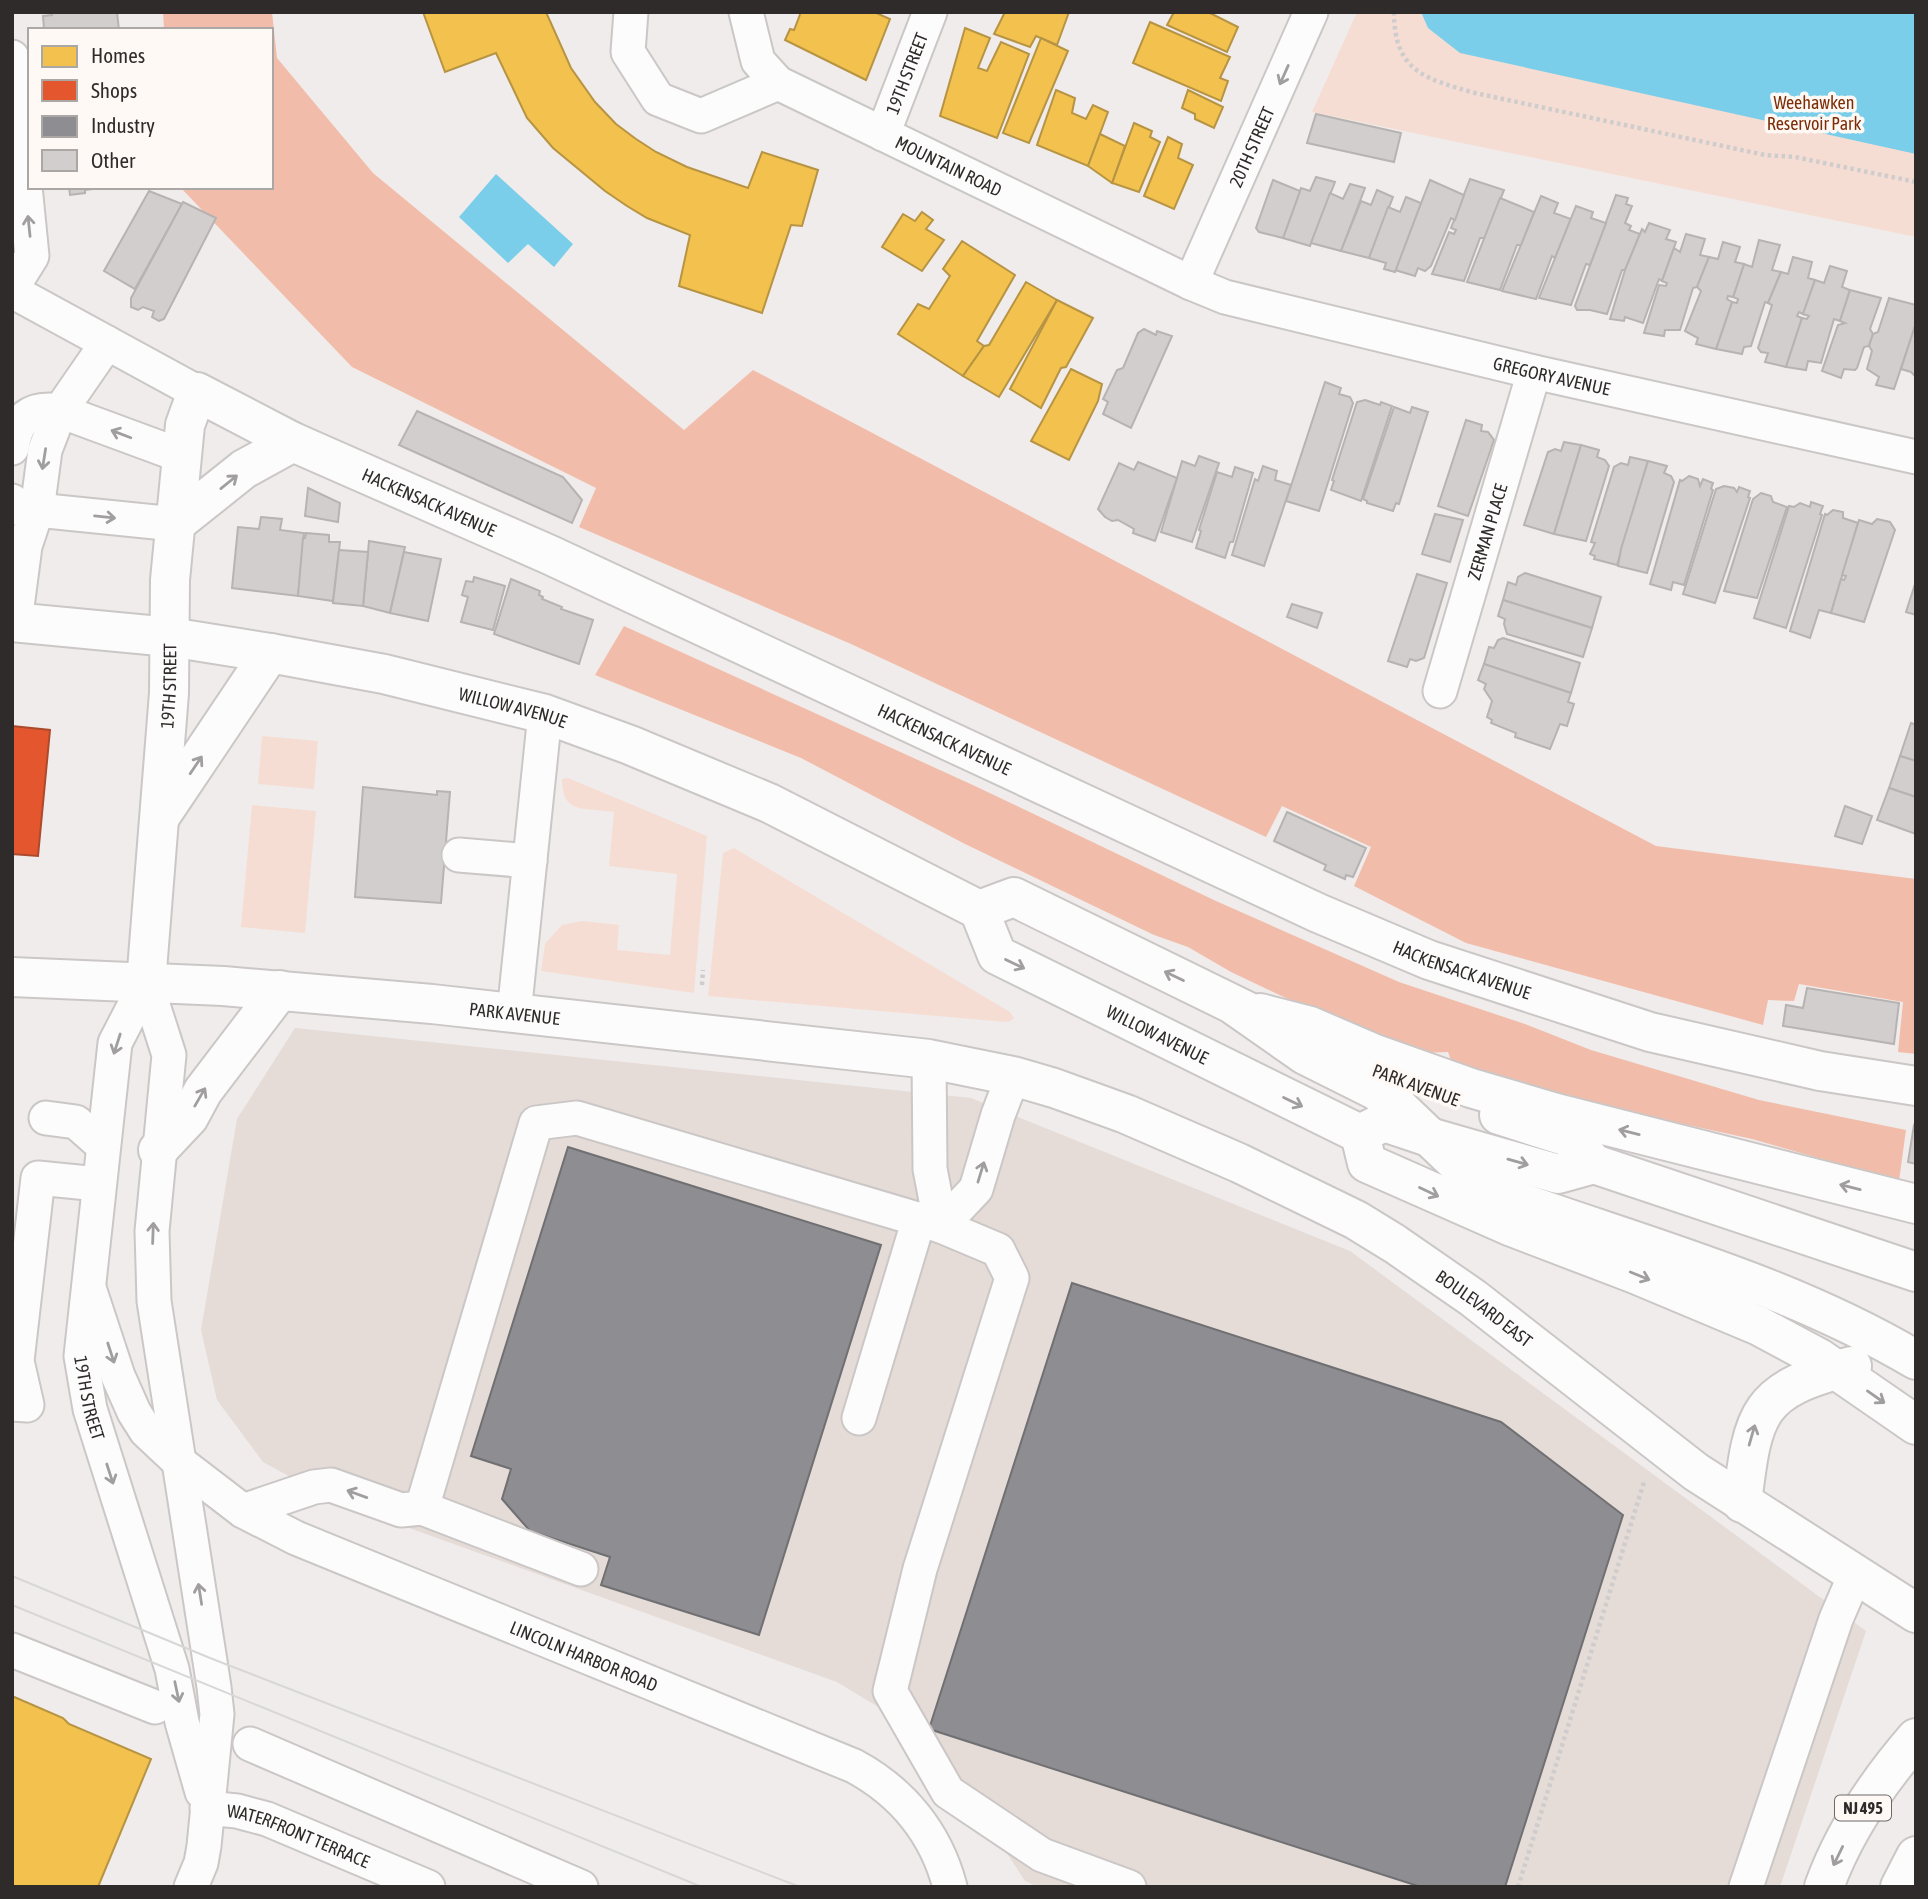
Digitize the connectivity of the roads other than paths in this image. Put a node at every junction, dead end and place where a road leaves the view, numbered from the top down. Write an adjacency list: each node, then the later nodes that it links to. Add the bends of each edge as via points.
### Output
1 (631, 12): 6 (street, via 628,52 658,99 701,116)
2 (746, 12): 6 (street, MOUNTAIN ROAD, via 758,61)
3 (930, 12): 7 (street, 19TH STREET)
4 (1311, 12): 8 (street, 20TH STREET, one-way to 8)
5 (12, 57): 9 (street, one-way to 5, via 32,256)
6 (778, 83): 7 (street, MOUNTAIN ROAD)
7 (883, 134): 8 (street, MOUNTAIN ROAD)
8 (1191, 283): 11 (street, GREGORY AVENUE, via 1225,297)
9 (12, 290): 10 (street, HACKENSACK AVENUE)
10 (107, 343): 12 (street, HACKENSACK AVENUE); 13 (street)
11 (1534, 372): 17 (street, GREGORY AVENUE); 23 (street, ZERMAN PLACE)
12 (197, 392): 14 (main road, HACKENSACK AVENUE); 16 (main road, 19TH STREET, via 185,425)
13 (60, 411): 15 (street, via 45,409 25,417 15,431); 16 (street, one-way to 13); 18 (street, one-way to 18)
14 (293, 442): 19 (main road, one-way to 14, via 244,470); 36 (main road, HACKENSACK AVENUE, via 550,555 1318,913 1429,960 1650,1032 1808,1068)
15 (12, 448)
16 (182, 456): 19 (main road, 19TH STREET)
17 (1916, 457)
18 (25, 505): 19 (street, one-way to 19); 20 (street, via 25,545)
19 (175, 524): 21 (main road, 19TH STREET)
20 (14, 622): 21 (main road, WILLOW AVENUE)
21 (170, 637): 22 (main road, WILLOW AVENUE); 25 (main road, 19TH STREET)
22 (270, 653): 24 (main road, WILLOW AVENUE, via 422,682); 25 (main road, one-way to 22)
23 (1440, 691)
24 (545, 714): 27 (street); 28 (main road, WILLOW AVENUE, via 769,803)
25 (158, 821): 30 (main road, 19TH STREET)
26 (459, 855): 27 (street)
27 (530, 861): 33 (street)
28 (979, 910): 32 (main road, one-way to 28, via 1014,897); 38 (main road, WILLOW AVENUE, one-way to 38, via 997,955)
29 (12, 977): 30 (main road, PARK AVENUE)
30 (146, 983): 31 (main road, PARK AVENUE); 40 (street, 19TH STREET, one-way to 40, via 115,1043); 41 (street, 19TH STREET, via 169,1055)
31 (280, 990): 33 (main road, PARK AVENUE); 41 (main road, one-way to 31, via 189,1117 202,1091)
32 (1235, 1006): 39 (main road, via 1305,1055 1374,1090); 42 (main road, PARK AVENUE, via 1369,1069 1571,1138); 44 (main road, one-way to 32, via 1556,1113 1459,1084 1310,1026)
33 (514, 1014): 34 (main road, PARK AVENUE)
34 (929, 1059): 35 (main road, PARK AVENUE); 45 (street)
35 (1013, 1076): 45 (street, one-way to 35, via 976,1189); 54 (main road, BOULEVARD EAST, via 1179,1136 1356,1220 1473,1297)
36 (1916, 1086)
37 (46, 1118): 40 (street, via 76,1122)
38 (1360, 1134): 39 (main road, via 1384,1122); 49 (main road, one-way to 49, via 1367,1163 1759,1326)
39 (1429, 1137): 42 (main road, one-way to 42, via 1558,1174); 48 (main road, via 1482,1183 1507,1197 1796,1300)
40 (102, 1144): 43 (street, 19TH STREET)
41 (158, 1150): 53 (street, 19TH STREET, one-way to 41, via 153,1301)
42 (1594, 1164): 46 (main road, PARK AVENUE)
43 (98, 1184): 47 (street, 19TH STREET); 50 (street, via 38,1178 17,1361 27,1405)
44 (1916, 1204)
45 (930, 1222): 51 (street); 55 (street, via 577,1118 536,1124); 70 (street, via 998,1250 1012,1278 920,1569 890,1690 948,1792 1041,1855)
46 (1916, 1272)
47 (89, 1288): 53 (street, LINCOLN HARBOR ROAD, one-way to 53, via 134,1412 146,1431); 64 (street, 19TH STREET, one-way to 64, via 81,1356 85,1390 169,1659)
48 (1910, 1357): 49 (main road)
49 (1836, 1370): 52 (main road, one-way to 52); 54 (main road, one-way to 49, via 1752,1435 1768,1404 1809,1378)
50 (12, 1404)
51 (859, 1418)
52 (1916, 1425)
53 (180, 1462): 56 (street, LINCOLN HARBOR ROAD); 64 (street, 19TH STREET, one-way to 53, via 215,1701)
54 (1741, 1503): 58 (main road, BOULEVARD EAST)
55 (422, 1508): 56 (street, one-way to 56, via 401,1510 331,1485); 57 (street)
56 (243, 1511): 69 (street, LINCOLN HARBOR ROAD, via 296,1538 836,1758 877,1780 912,1812 936,1847)
57 (581, 1569)
58 (1855, 1575): 59 (main road, BOULEVARD EAST); 71 (street)
59 (1916, 1613)
60 (12, 1650): 61 (street)
61 (155, 1707)
62 (1916, 1738): 72 (main road, NJ 495, one-way to 72, via 1870,1798)
63 (250, 1744): 68 (street)
64 (207, 1808): 66 (street, 19TH STREET, via 201,1863); 67 (street, WATERFRONT TERRACE, via 267,1819)
65 (1916, 1856): 73 (main road)
66 (191, 1887)
67 (428, 1887)
68 (581, 1887)
69 (950, 1887)
70 (1129, 1887)
71 (1746, 1887)
72 (1824, 1887)
73 (1900, 1887)

